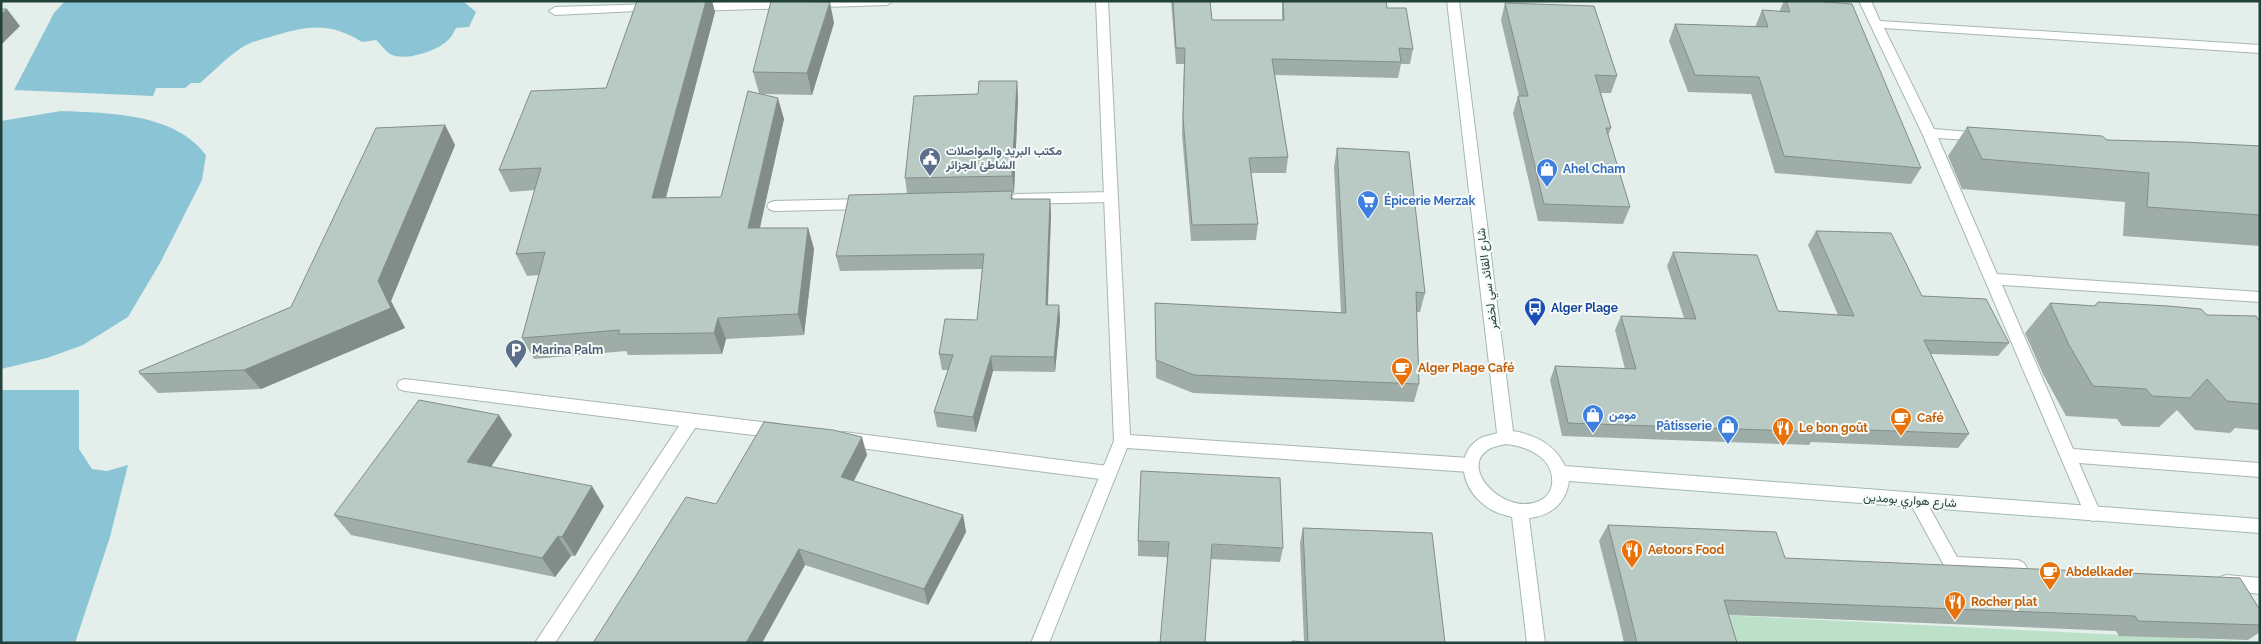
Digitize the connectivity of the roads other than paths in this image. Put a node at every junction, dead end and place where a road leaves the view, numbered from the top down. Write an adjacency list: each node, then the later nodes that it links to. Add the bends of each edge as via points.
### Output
1 (887, 1): 5 (street)
2 (1102, 1): 12 (street)
3 (1454, 1): 21 (street, شارع القائد سي لخضر)
4 (1865, 1): 8 (street)
5 (682, 7)
6 (663, 8): 7 (street)
7 (555, 11)
8 (1877, 24): 9 (street); 10 (street)
9 (2260, 49)
10 (1929, 134): 11 (street); 16 (street)
11 (1997, 138)
12 (1111, 197): 13 (street); 23 (street)
13 (1002, 200)
14 (884, 203): 15 (street)
15 (774, 206)
16 (1992, 279): 17 (street); 24 (street)
17 (2260, 296)
18 (406, 384): 19 (street)
19 (691, 421): 20 (street); 36 (street)
20 (799, 434)
21 (1506, 437): 25 (street, via 1481,445); 28 (street, via 1523,439 1540,447 1553,458)
22 (828, 438): 27 (street)
23 (1122, 440): 25 (street); 27 (street)
24 (2068, 455): 26 (street); 31 (street)
25 (1469, 465): 30 (street, via 1478,490 1489,501)
26 (2260, 470)
27 (1108, 473): 37 (street)
28 (1560, 473): 29 (street, شارع هواري بومدين); 30 (street, via 1561,483 1553,502 1533,511)
29 (1917, 501): 31 (street, شارع هواري بومدين); 33 (street, via 1952,564)
30 (1520, 512): 38 (street)
31 (2094, 514): 32 (street, شارع هواري بومدين)
32 (2260, 526)
33 (2032, 569)
34 (2210, 582): 35 (street)
35 (2260, 586)
36 (544, 643)
37 (1040, 643)
38 (1536, 643)

